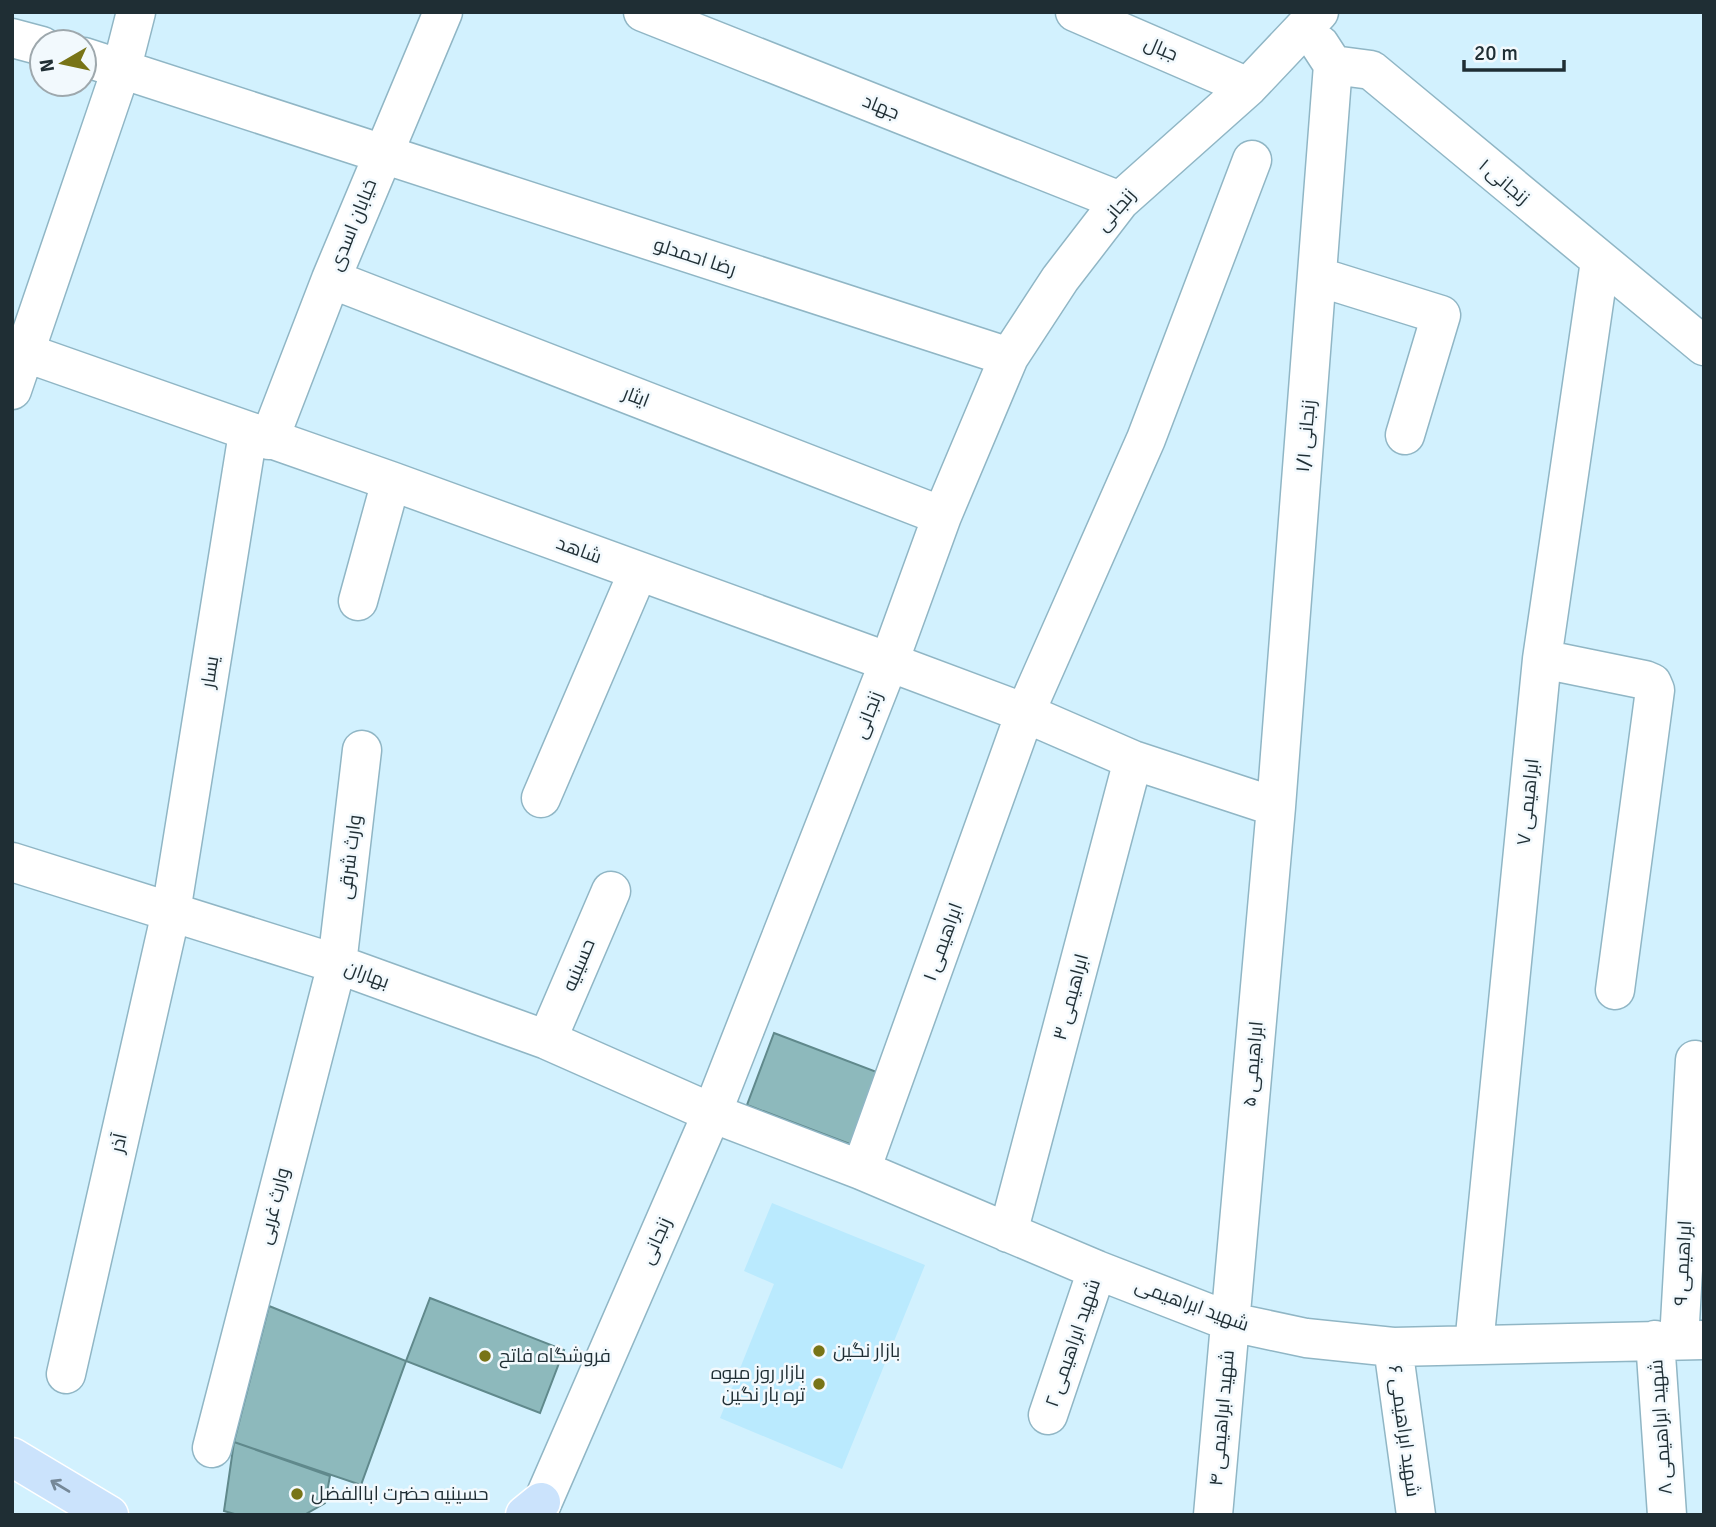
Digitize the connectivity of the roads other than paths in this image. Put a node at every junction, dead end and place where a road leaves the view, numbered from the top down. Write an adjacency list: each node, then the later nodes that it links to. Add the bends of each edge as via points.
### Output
1 (136, 12): 8 (street)
2 (443, 12): 10 (street, خیابان اسدی)
3 (643, 12): 12 (street, جهاد)
4 (1075, 12): 9 (street, جبال)
5 (1314, 19): 7 (street); 9 (street, زنجانی)
6 (98, 61): 8 (street, رضا احمدلو)
7 (1333, 65): 13 (street, زنجانی ۱, via 1371,69); 14 (street, زنجانی ۱/۱)
8 (122, 67): 10 (street, رضا احمدلو); 17 (street)
9 (1248, 87): 12 (street, زنجانی)
10 (381, 156): 15 (street, خیابان اسدی); 18 (street, رضا احمدلو)
11 (1252, 160): 28 (street, ابراهیمی ۱, via 1146,439)
12 (1120, 201): 18 (street, زنجانی, via 1060,279)
13 (1600, 261): 16 (street, زنجانی ۱); 26 (street, ابراهیمی ۷)
14 (1319, 277): 20 (street, via 1441,316); 32 (street, زنجانی ۱/۱)
15 (331, 279): 21 (street, خیابان اسدی); 23 (street, ایثار)
16 (1704, 346)
17 (18, 350): 19 (street); 21 (street, شاهد)
18 (1009, 357): 23 (street, زنجانی)
19 (12, 390)
20 (1405, 435)
21 (258, 436): 22 (street, شاهد); 35 (street, یسار)
22 (391, 481): 24 (street, شاهد); 25 (street)
23 (942, 516): 27 (street, زنجانی)
24 (638, 572): 27 (street, شاهد); 31 (street)
25 (359, 601)
26 (1542, 659): 37 (street, via 1645,680 1655,690); 46 (street, ابراهیمی ۷)
27 (889, 662): 28 (street, شاهد); 40 (street, زنجانی)
28 (1025, 713): 30 (street, شاهد); 41 (street, ابراهیمی ۱)
29 (362, 750): 36 (street, وارث شرقی)
30 (1133, 760): 32 (street, شاهد); 42 (street, ابراهیمی ۳)
31 (541, 798)
32 (1276, 807): 44 (street, ابراهیمی ۵)
33 (12, 863): 35 (street, بهاران)
34 (611, 891): 38 (street, حسینیه)
35 (171, 912): 36 (street, بهاران); 48 (street, آذر)
36 (337, 964): 38 (street, بهاران); 50 (street, وارث غربی)
37 (1615, 990)
38 (547, 1040): 40 (street, بهاران)
39 (1695, 1060): 45 (street, ابراهیمی ۹)
40 (712, 1113): 41 (street, شهید ابراهیمی); 52 (street, زنجانی)
41 (861, 1170): 42 (street, شهید ابراهیمی)
42 (1008, 1233): 43 (street, شهید ابراهیمی)
43 (1097, 1270): 44 (street, شهید ابراهیمی); 49 (street, شهید ابراهیمی ۲)
44 (1231, 1322): 47 (street, شهید ابراهیمی, via 1306,1338); 54 (street, شهید ابراهیمی ۴)
45 (1679, 1340): 46 (street, شهید ابراهیمی); 56 (street, شهید ابراهیمی ۸)
46 (1474, 1345): 47 (street, شهید ابراهیمی)
47 (1393, 1347): 55 (street, شهید ابراهیمی ۶)
48 (66, 1374)
49 (1048, 1415)
50 (212, 1448)
51 (12, 1457): 53 (main road, one-way to 51)
52 (535, 1512)
53 (109, 1515)
54 (1213, 1515)
55 (1416, 1515)
56 (1667, 1515)

